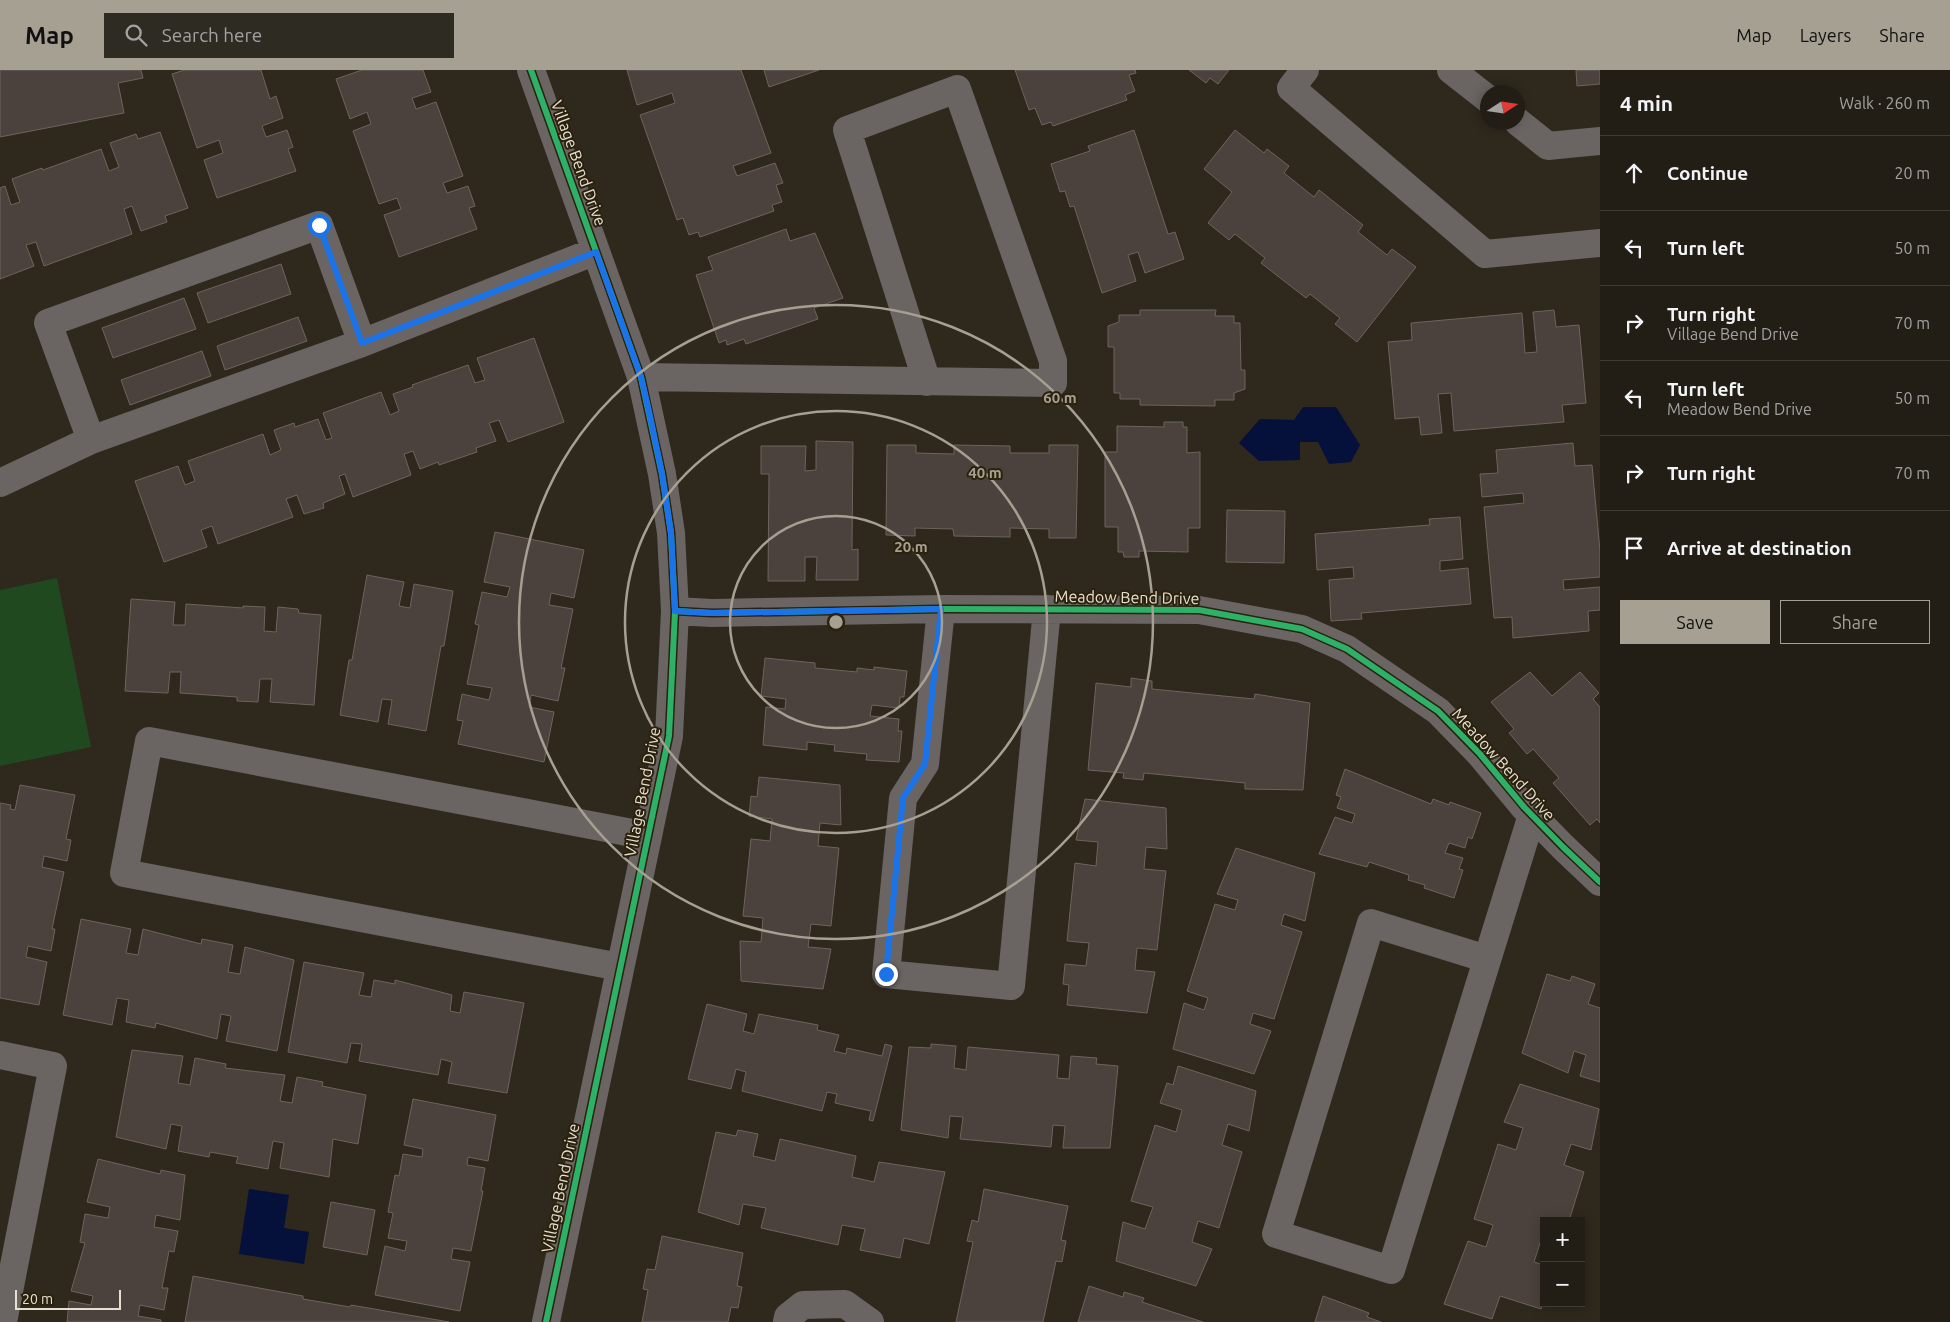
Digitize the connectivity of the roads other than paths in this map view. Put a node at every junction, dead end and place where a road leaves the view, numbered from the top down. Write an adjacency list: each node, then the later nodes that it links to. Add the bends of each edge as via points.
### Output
1 (531, 70): 8 (street, Village Bend Drive)
2 (1305, 70): 7 (street, via 1291,88 1485,254)
3 (1451, 70): 4 (street)
4 (1480, 92)
5 (1525, 128): 6 (street, via 1548,146)
6 (1600, 141)
7 (1600, 244)
8 (596, 252): 9 (street); 10 (street, Village Bend Drive)
9 (362, 343): 12 (street); 12 (street, via 319,225 48,323)
10 (641, 377): 11 (street); 16 (street, Village Bend Drive, via 671,533)
11 (927, 382): 11 (street, via 1053,384 1052,361 957,89 847,130)
12 (91, 440): 13 (street)
13 (0, 483)
14 (941, 609): 15 (street, Meadow Bend Drive); 15 (street, via 925,764 903,798 886,974 1011,986); 16 (street, Meadow Bend Drive)
15 (1046, 610): 17 (street, Meadow Bend Drive, via 1199,610 1302,629 1348,649 1438,711)
16 (675, 611): 18 (street, Village Bend Drive, via 669,736)
17 (1532, 815): 19 (street, Meadow Bend Drive); 20 (street)
18 (648, 836): 21 (street, Village Bend Drive); 21 (street, via 149,741 124,873)
19 (1600, 882)
20 (1487, 959): 20 (street, via 1391,1270 1276,1234 1372,923)
21 (620, 967): 24 (street, Village Bend Drive)
22 (0, 1055): 23 (street, via 53,1066)
23 (2, 1322)
24 (546, 1322)
25 (787, 1322): 26 (street, via 788,1317 804,1305 845,1304)
26 (870, 1322)

